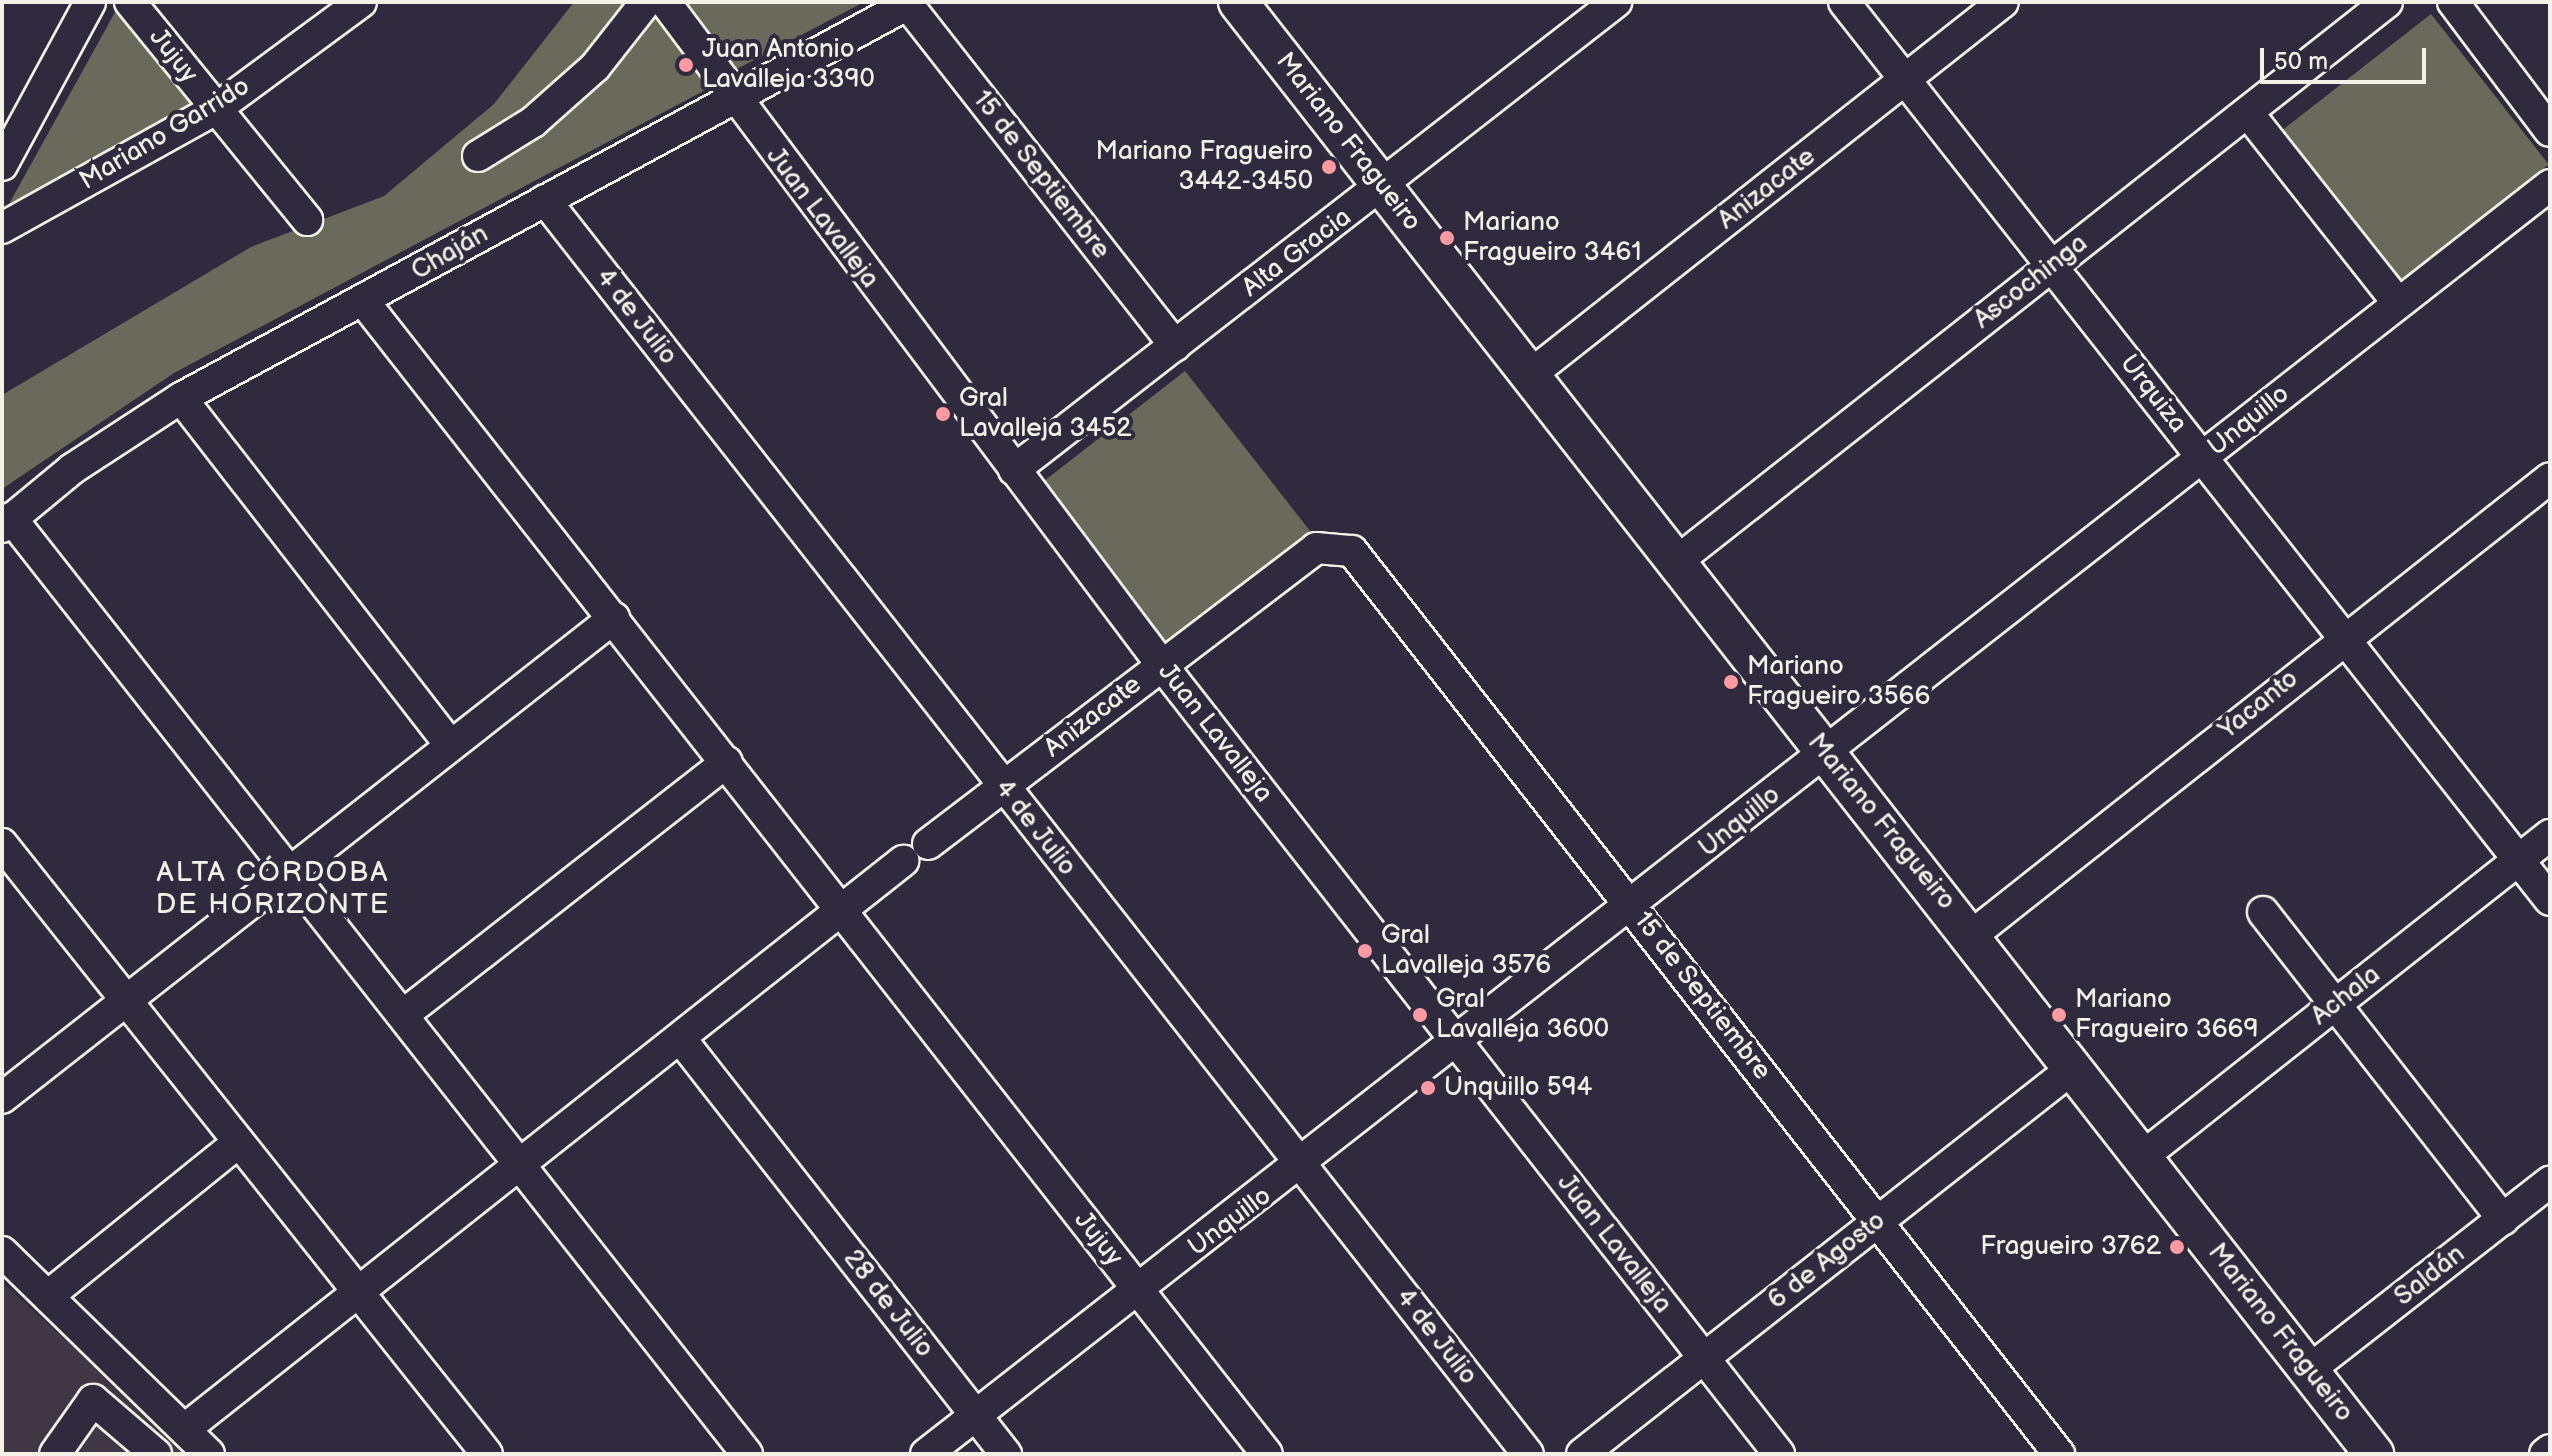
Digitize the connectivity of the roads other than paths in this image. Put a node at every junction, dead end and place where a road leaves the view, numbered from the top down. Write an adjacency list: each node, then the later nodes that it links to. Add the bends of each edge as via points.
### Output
1 (90, 2): 19 (street)
2 (130, 2): 15 (street, Jujuy)
3 (361, 2): 15 (street, Mariano Garrido)
4 (646, 2): 18 (street, via 595,67 533,122)
5 (665, 2): 14 (street, Juan Lavalleja)
6 (1616, 2): 21 (street, Alta Gracia)
7 (1844, 2): 13 (street, Urquiza)
8 (2003, 2): 13 (street, Anizacate)
9 (2387, 2): 16 (street, Ascochinga)
10 (2453, 2): 17 (street)
11 (910, 3): 14 (street, Chaján); 28 (street, 15 de Septiembre)
12 (1244, 4): 21 (main road, Mariano Fragueiro)
13 (1905, 80): 25 (street, Urquiza); 29 (street, Anizacate)
14 (731, 100): 22 (street, Chaján); 32 (street, Juan Lavalleja)
15 (216, 109): 23 (street, Jujuy); 24 (street, Mariano Garrido)
16 (2248, 113): 25 (street, Ascochinga); 26 (street)
17 (2550, 131)
18 (478, 156)
19 (2, 165)
20 (2550, 185): 26 (street, Unquillo)
21 (1383, 187): 28 (street, Alta Gracia); 29 (main road, Mariano Fragueiro)
22 (545, 200): 27 (street, Chaján); 43 (street, 4 de Julio)
23 (307, 220)
24 (2, 228)
25 (2051, 265): 31 (street, Urquiza); 36 (street, Ascochinga)
26 (2397, 302): 31 (street, Unquillo)
27 (365, 303): 30 (street, Chaján); 37 (street, Jujuy)
28 (1175, 346): 32 (street, Alta Gracia)
29 (1530, 375): 36 (main road, Mariano Fragueiro)
30 (181, 398): 34 (street, Chaján); 40 (street)
31 (2202, 458): 38 (street, Urquiza); 41 (street, Unquillo)
32 (1014, 470): 39 (street, Juan Lavalleja)
33 (2550, 478): 38 (street, Yacanto)
34 (6, 523): 49 (street)
35 (1339, 544): 39 (street, Anizacate, via 1316,548); 51 (street, 15 de Septiembre, via 1352,551)
36 (1676, 562): 41 (main road, Mariano Fragueiro)
37 (614, 618): 40 (street); 42 (street, Jujuy)
38 (2345, 637): 47 (street, Urquiza); 54 (street, Yacanto)
39 (1161, 664): 43 (street, Anizacate); 59 (street, Juan Lavalleja)
40 (450, 745): 49 (street)
41 (1825, 754): 51 (street, Unquillo); 54 (main road, Mariano Fragueiro)
42 (727, 762): 52 (street, Jujuy); 57 (street)
43 (1002, 787): 45 (street, Anizacate); 65 (street, 4 de Julio)
44 (2550, 835): 47 (street, Achala)
45 (928, 844)
46 (5, 854): 55 (street)
47 (2518, 860): 50 (street, Urquiza); 56 (street, Achala)
48 (903, 861): 52 (street)
49 (290, 870): 55 (street); 57 (street)
50 (2550, 900)
51 (1633, 908): 59 (street, Unquillo); 68 (street, 15 de Septiembre)
52 (842, 909): 58 (street); 71 (street, Jujuy)
53 (2263, 912): 56 (street)
54 (1971, 936): 60 (main road, Mariano Fragueiro)
55 (125, 999): 61 (street); 62 (street)
56 (2335, 1005): 63 (street, Achala); 67 (street)
57 (403, 1015): 64 (street)
58 (680, 1038): 64 (street); 75 (street, 28 de Julio)
59 (1457, 1044): 65 (street, Unquillo); 73 (street, Juan Lavalleja)
60 (2072, 1069): 63 (main road, Mariano Fragueiro); 68 (street, 6 de Agosto)
61 (2, 1098)
62 (239, 1142): 70 (street); 72 (street)
63 (2142, 1157): 74 (main road, Mariano Fragueiro)
64 (520, 1164): 70 (street); 82 (street)
65 (1302, 1166): 71 (street, Unquillo); 86 (street, 4 de Julio)
66 (2550, 1182): 67 (street, Saldán)
67 (2503, 1219): 74 (street, Saldán)
68 (1877, 1222): 73 (street, 6 de Agosto); 89 (street, 15 de Septiembre)
69 (2, 1252): 72 (street)
70 (358, 1292): 76 (street); 81 (street)
71 (1139, 1292): 75 (street, Unquillo); 85 (street, Jujuy)
72 (48, 1296): 76 (street)
73 (1704, 1358): 87 (street, 6 de Agosto); 88 (street, Juan Lavalleja)
74 (2309, 1370): 90 (main road, Mariano Fragueiro)
75 (975, 1415): 83 (street, Unquillo); 84 (street, 28 de Julio)
76 (185, 1429): 80 (street)
77 (2550, 1450): 91 (street)
78 (55, 1454): 79 (street, via 93,1400)
79 (156, 1454)
80 (209, 1454)
81 (487, 1454)
82 (747, 1454)
83 (926, 1454)
84 (1006, 1454)
85 (1267, 1454)
86 (1528, 1454)
87 (1582, 1454)
88 (1779, 1454)
89 (2059, 1454)
90 (2374, 1454)
91 (2545, 1454)

